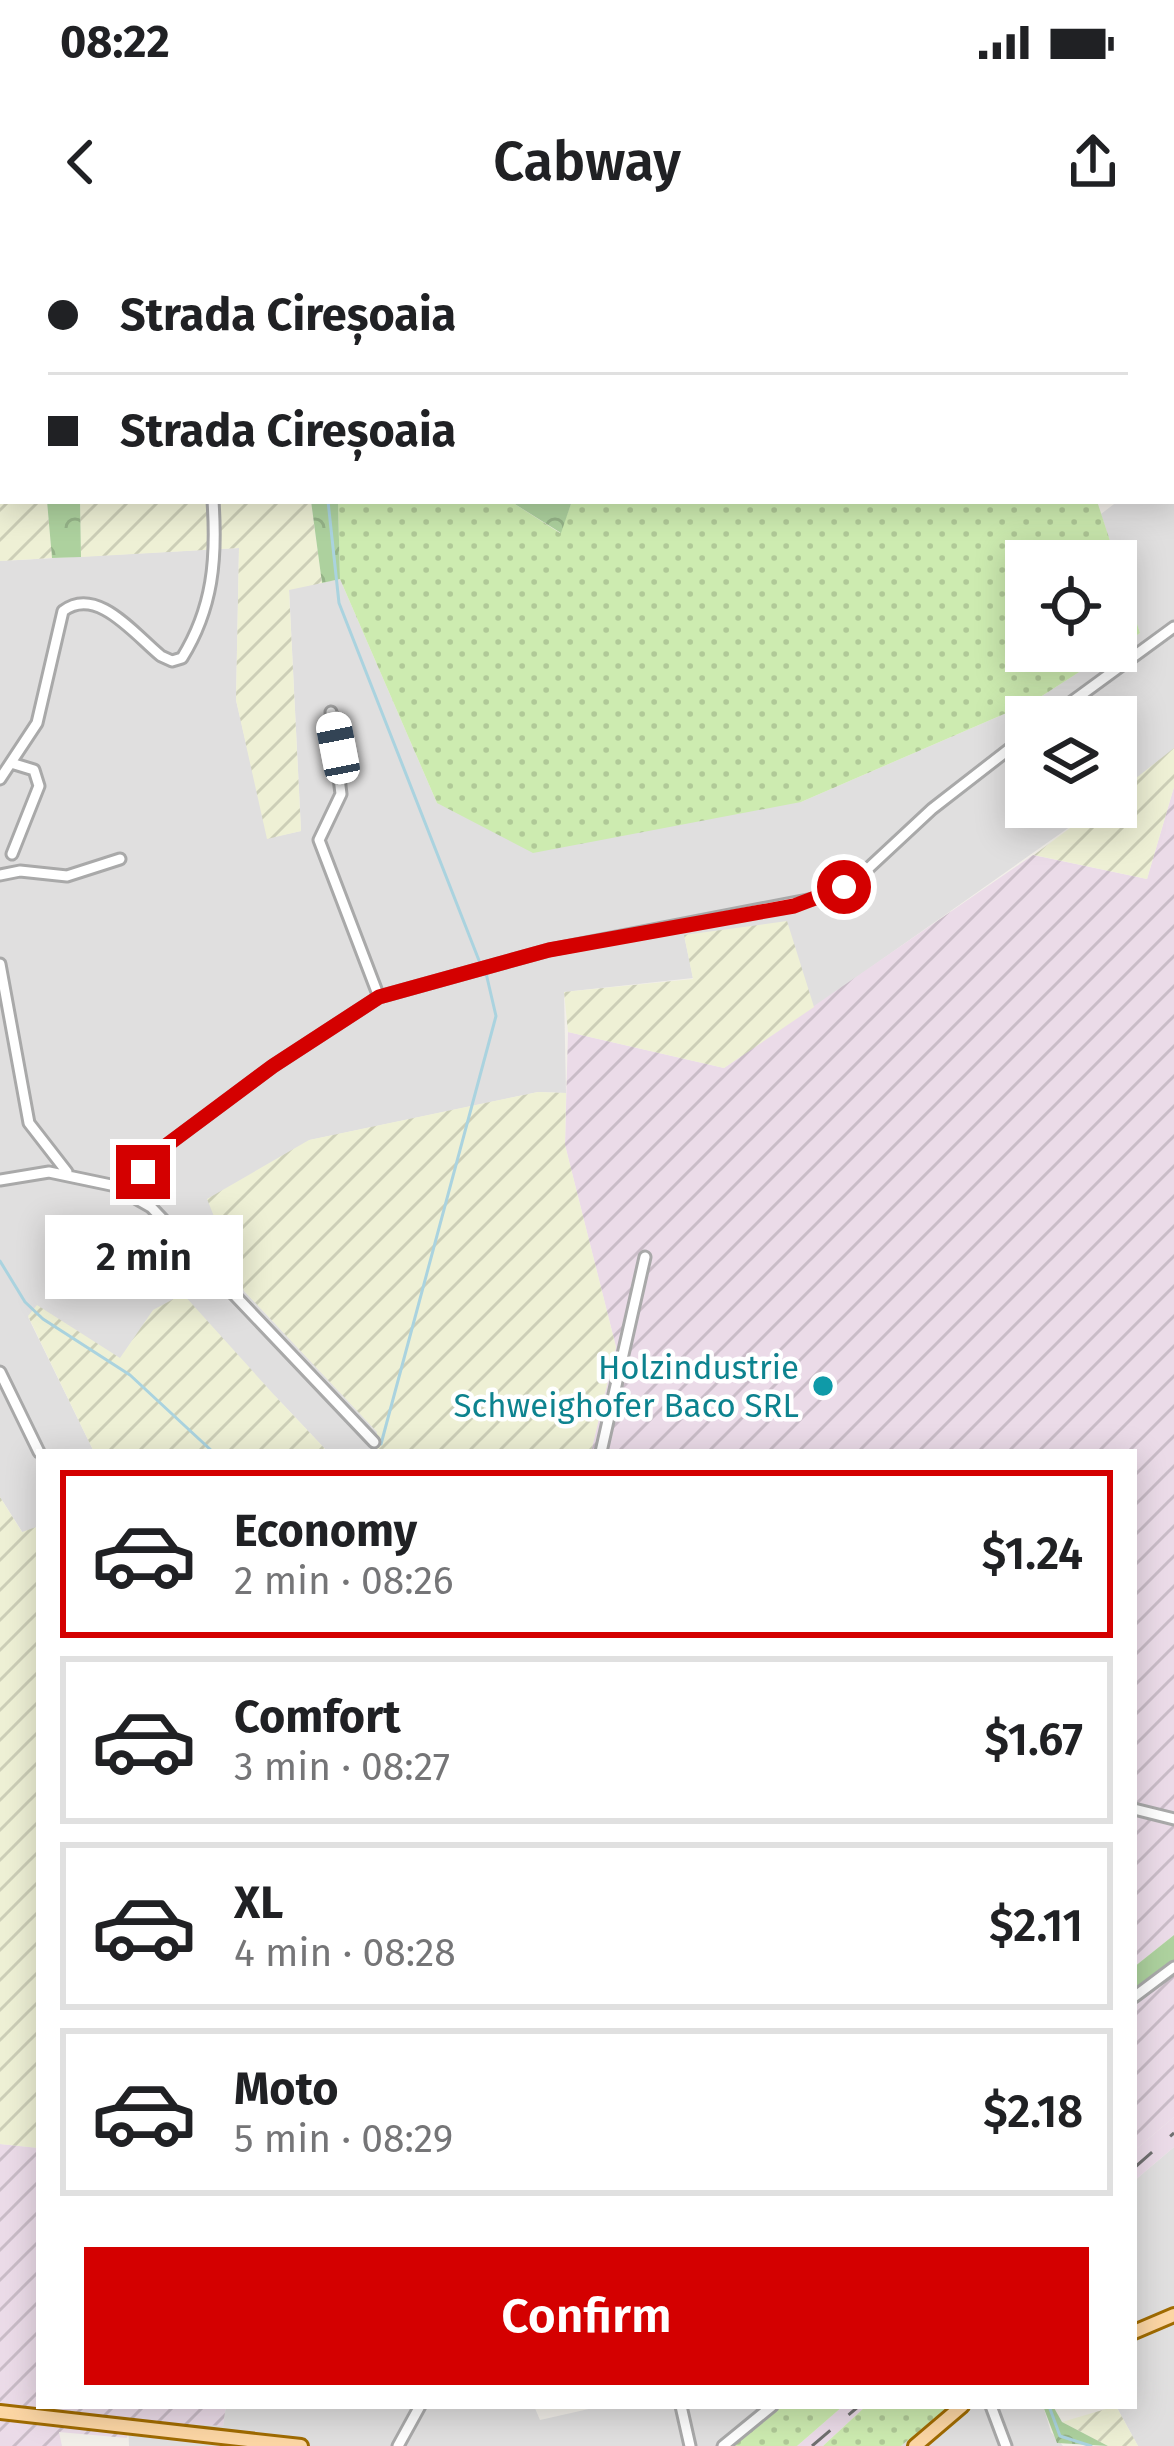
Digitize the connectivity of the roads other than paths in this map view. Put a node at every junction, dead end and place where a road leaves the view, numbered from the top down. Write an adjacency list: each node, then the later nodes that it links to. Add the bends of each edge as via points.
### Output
1 (213, 504): 6 (street, via 212,592 182,658 160,656 103,607 71,605 63,611 37,723)
2 (1174, 628): 3 (street)
3 (1081, 696)
4 (331, 712): 12 (street, via 341,794 320,840)
5 (1005, 752): 12 (street, via 859,877 823,897 549,950)
6 (11, 763): 7 (street); 8 (street, via 34,770 39,786)
7 (0, 779)
8 (11, 854)
9 (120, 860): 10 (street, via 67,876)
10 (0, 875)
11 (0, 964): 13 (street, via 29,1123)
12 (379, 997): 15 (street, via 273,1066 128,1182)
13 (67, 1172): 14 (street); 15 (street)
14 (3, 1181)
15 (111, 1185): 18 (street, via 151,1207)
16 (645, 1257): 20 (street)
17 (0, 1372): 19 (street)
18 (374, 1442)
19 (38, 1449)
20 (602, 1449)
21 (1137, 1810): 22 (street)
22 (1174, 1819)
23 (1174, 1967): 24 (street)
24 (1137, 1995)
25 (1174, 2314): 26 (main road)
26 (1137, 2331)
27 (418, 2409): 35 (street)
28 (682, 2409): 33 (street)
29 (768, 2409): 36 (street)
30 (958, 2409): 37 (main road)
31 (992, 2409): 38 (street)
32 (0, 2412): 34 (main road)
33 (688, 2444)
34 (301, 2446)
35 (398, 2446)
36 (723, 2446)
37 (915, 2446)
38 (1006, 2446)

